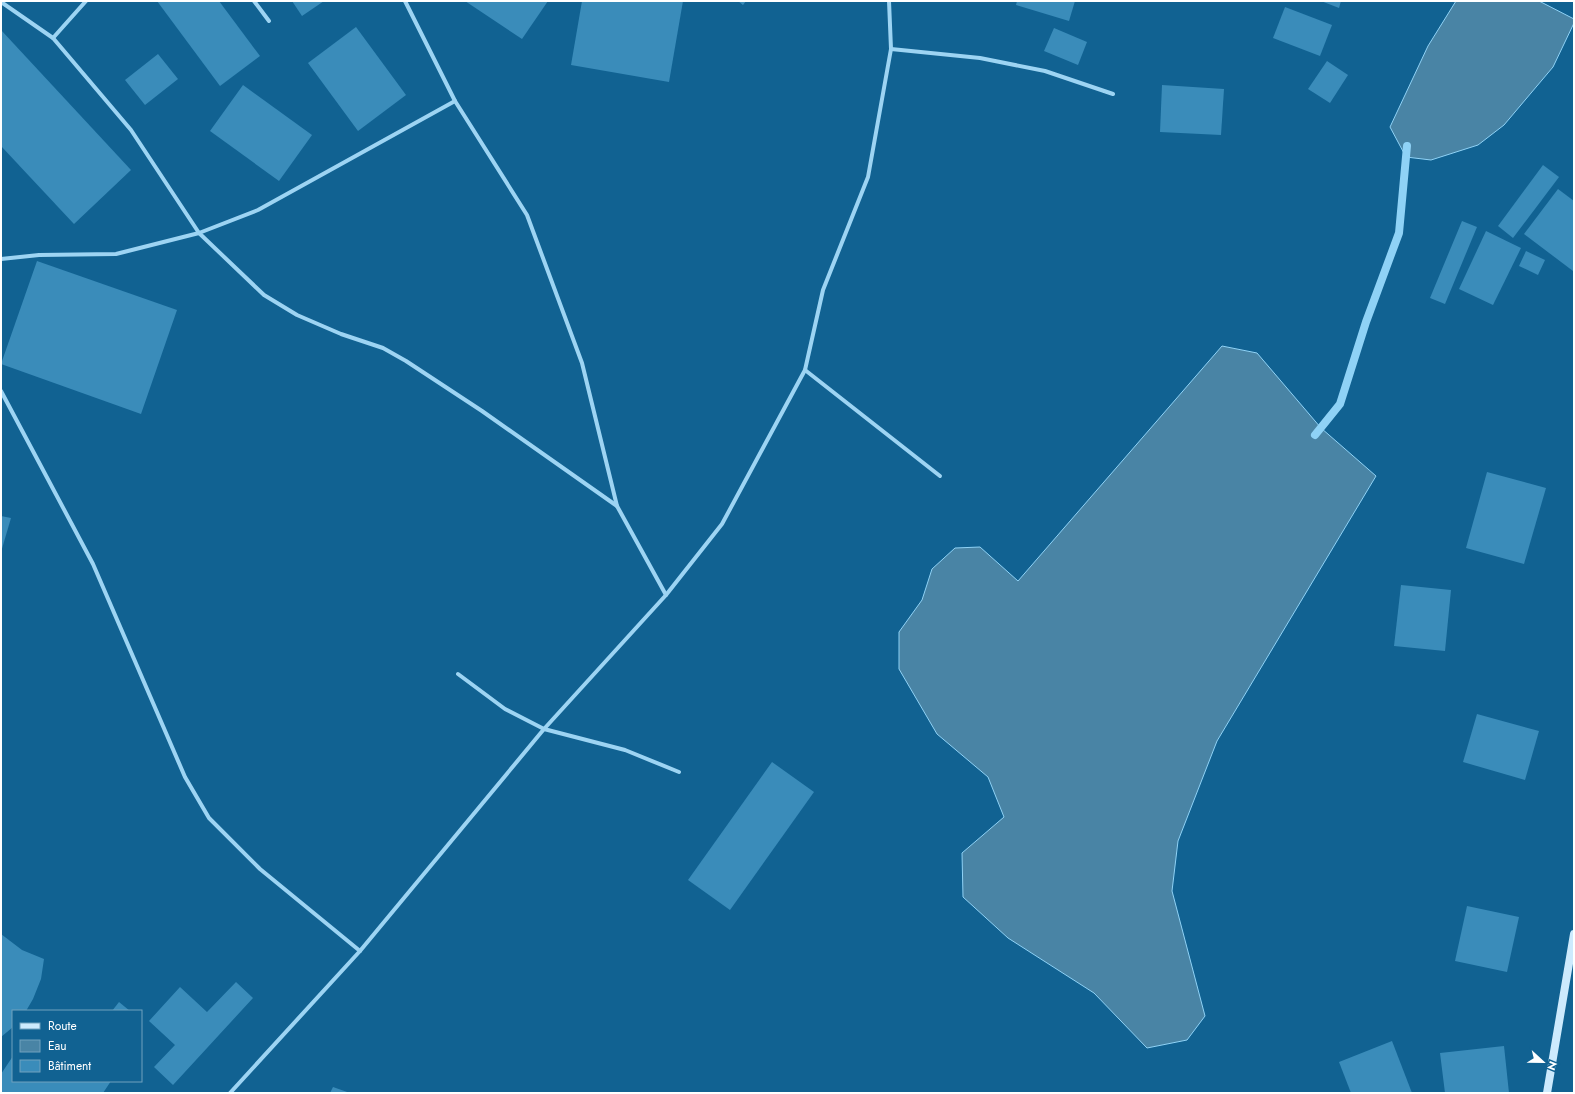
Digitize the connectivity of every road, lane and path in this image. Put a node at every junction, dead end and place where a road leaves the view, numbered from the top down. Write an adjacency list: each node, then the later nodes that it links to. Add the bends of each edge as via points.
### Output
1 (86, 1): 7 (street)
2 (254, 1): 6 (street)
3 (405, 1): 10 (street)
4 (889, 1): 8 (street)
5 (1, 2): 7 (street)
6 (269, 21)
7 (53, 38): 11 (street, via 130,130)
8 (891, 49): 9 (street, via 980,58 1045,71); 13 (street, via 868,177 823,290)
9 (1113, 94)
10 (455, 101): 11 (street, via 258,210); 16 (street, via 527,214 582,363)
11 (199, 233): 12 (street, via 116,254 38,255); 16 (street, via 264,295 297,315 383,348 406,361)
12 (1, 259)
13 (805, 370): 15 (street); 17 (street, via 722,524)
14 (1, 391): 22 (street, via 93,564 185,777 209,818 260,869)
15 (940, 476)
16 (617, 506): 17 (street)
17 (666, 595): 19 (street)
18 (458, 674): 19 (street, via 505,709)
19 (544, 729): 20 (street, via 625,750); 22 (street)
20 (679, 772)
21 (1574, 934): 24 (street)
22 (360, 951): 23 (street)
23 (230, 1093)
24 (1547, 1093)

